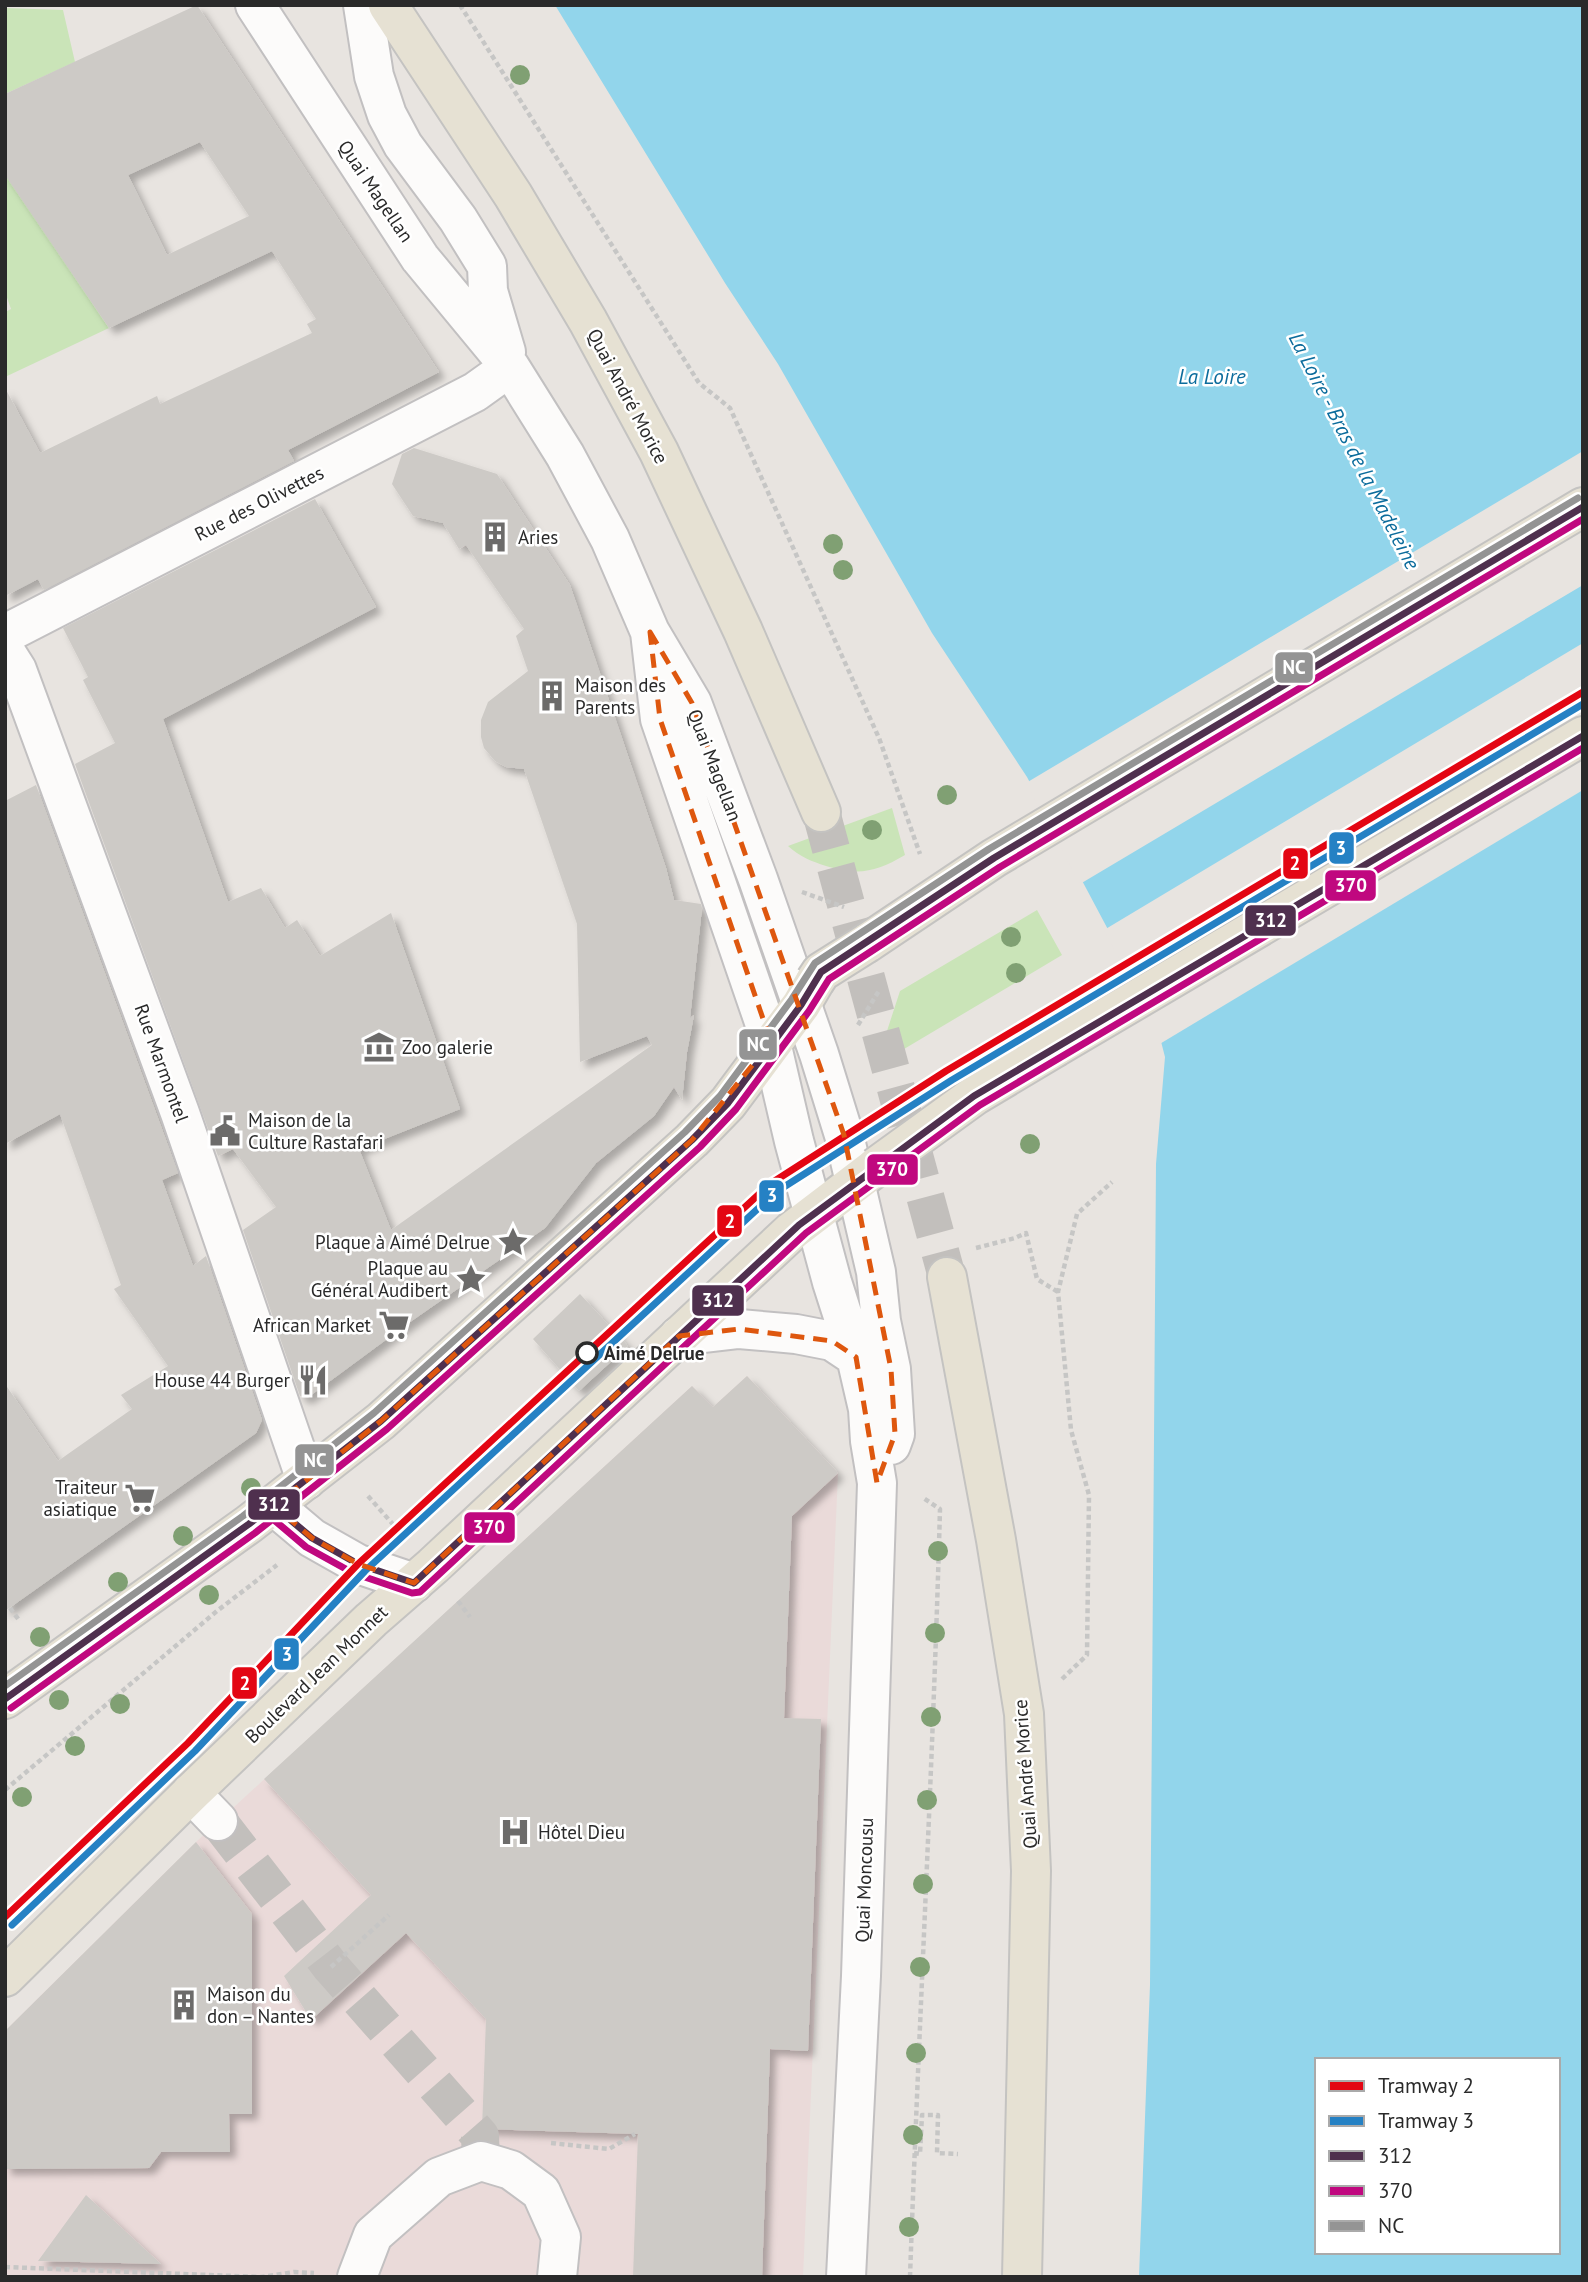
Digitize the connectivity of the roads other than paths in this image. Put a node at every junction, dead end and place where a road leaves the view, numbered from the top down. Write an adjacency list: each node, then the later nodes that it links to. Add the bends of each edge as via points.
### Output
1 (255, 5): 4 (street, Quai Magellan, via 420,258)
2 (363, 5): 4 (street, Quai Magellan, via 374,76 387,115 487,266 488,291)
3 (388, 5): 10 (main road, Quai André Morice, via 513,195 659,452)
4 (510, 367): 6 (street, Quai Magellan, via 610,539); 7 (street, Rue des Olivettes, via 475,392)
5 (1583, 507): 11 (main road, bridge, via 994,858 821,972)
6 (650, 632): 11 (street, Quai Magellan, via 692,702 765,904); 12 (street, Quai Magellan, via 660,719)
7 (5, 634)
8 (5, 650): 18 (street, Rue Marmontel, via 180,1113)
9 (1583, 736): 13 (main road, Boulevard Jean Monnet, bridge, via 974,1096)
10 (821, 812)
11 (808, 993): 12 (main road); 13 (street, Quai Moncousu, via 844,1135)
12 (771, 1042): 14 (street, Quai Moncousu); 18 (main road, via 728,1103 692,1140 381,1421)
13 (865, 1175): 14 (main road, Boulevard Jean Monnet); 19 (street, Quai Moncousu, via 881,1321 891,1368 895,1434)
14 (815, 1213): 16 (main road, Boulevard Jean Monnet); 17 (street, Quai Moncousu)
15 (947, 1277): 29 (main road, Quai André Morice, via 1024,1714 1031,1871)
16 (679, 1336): 17 (street, via 738,1329 796,1334 832,1341); 21 (main road, Boulevard Jean Monnet)
17 (856, 1357): 19 (street, Quai Moncousu)
18 (306, 1480): 20 (main road)
19 (877, 1483): 28 (street, Quai Moncousu)
20 (274, 1506): 21 (street, via 312,1538 358,1564); 22 (main road)
21 (414, 1583): 23 (main road, Boulevard Jean Monnet)
22 (5, 1699)
23 (191, 1793): 24 (street); 25 (main road, Boulevard Jean Monnet)
24 (218, 1821)
25 (5, 1977)
26 (357, 2275): 27 (street, via 373,2235 439,2177 481,2161 511,2169 541,2192 561,2237)
27 (556, 2277)
28 (846, 2277)
29 (1022, 2277)

